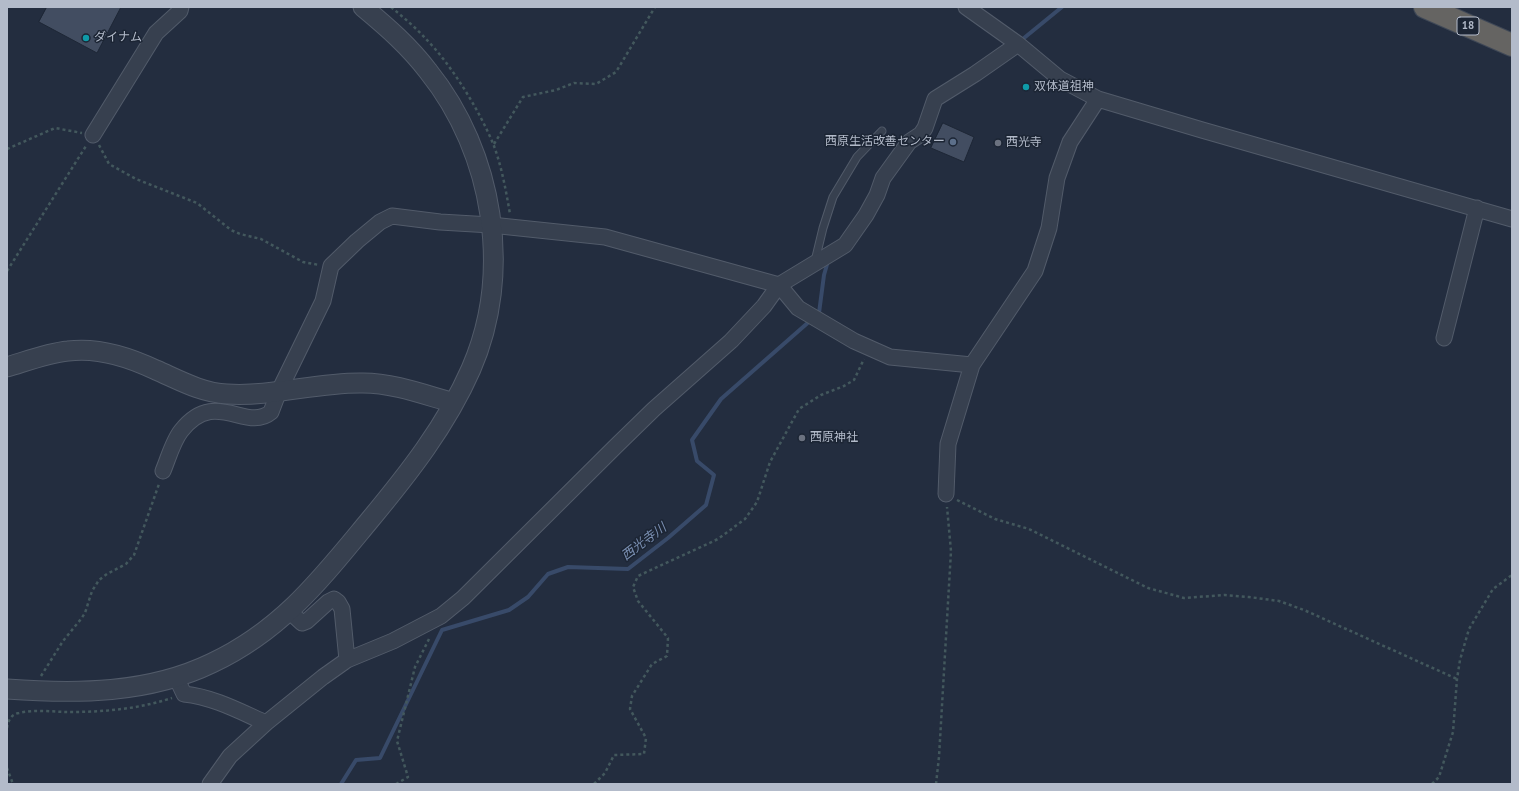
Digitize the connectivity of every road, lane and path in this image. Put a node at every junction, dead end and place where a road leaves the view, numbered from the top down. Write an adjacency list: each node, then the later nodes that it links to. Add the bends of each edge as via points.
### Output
1 (181, 7): 10 (street, via 180,11 156,33)
2 (363, 7): 15 (street, via 411,50 449,100 474,150 486,192)
3 (655, 7): 11 (path, via 616,72 596,84 574,83 522,98)
4 (966, 7): 6 (street)
5 (1425, 7): 7 (highway, 18)
6 (1018, 44): 8 (street, via 1060,79); 16 (street, via 935,99 925,128 909,142 883,178 877,195 855,232 845,245)
7 (1512, 45)
8 (1098, 99): 13 (street); 22 (street, via 1070,142 1057,178 1049,228 1034,271)
9 (882, 130): 16 (lane, via 858,157 833,197)
10 (93, 135): 12 (path, via 55,128); 17 (path, via 109,164 136,179 197,203 231,230 261,239 303,262); 18 (path)
11 (493, 145)
12 (7, 149)
13 (1477, 208): 14 (street); 20 (street)
14 (1512, 219)
15 (491, 225): 17 (street, via 392,216 380,222); 19 (street, via 605,237); 25 (street, via 493,252 489,308 479,348)
16 (815, 263): 19 (street)
17 (331, 266): 24 (street, via 323,301)
18 (7, 271)
19 (779, 285): 21 (street, via 798,308); 30 (street, via 764,306 731,341 649,414 463,598)
20 (1444, 338)
21 (870, 348): 22 (street, via 890,357); 43 (path, via 854,380 821,395 799,409 770,462 757,502 745,519 718,539 638,576 633,587 638,601 668,638 667,656 652,664 632,696 630,709 646,738 644,754 614,755)
22 (972, 365): 27 (street, via 948,444)
23 (7, 367): 24 (street, via 67,351 93,350 133,359 188,384 215,393 240,395)
24 (279, 391): 25 (street, via 364,382); 26 (street, via 271,412 260,418 214,410 194,416 180,432)
25 (454, 403): 29 (street, via 432,440 391,494 322,577)
26 (164, 471): 35 (path, via 134,555 126,564 99,580 92,591 85,613 63,641)
27 (946, 494): 33 (path, via 995,519 1029,529 1148,588 1184,598 1226,594 1279,601); 44 (path, via 951,551)
28 (1512, 575): 33 (path, via 1493,589 1469,629)
29 (290, 611): 31 (street, via 302,623 307,622 328,602 334,599 338,602 342,609); 32 (street, via 267,630 234,651 211,664)
30 (441, 616): 31 (street, via 393,641); 42 (path, via 415,667 397,741 408,777)
31 (347, 660): 37 (street)
32 (176, 677): 35 (street, via 141,686 110,690 66,693); 36 (street)
33 (1456, 679): 45 (path, via 1453,732 1439,778)
34 (7, 689): 35 (street)
35 (34, 691)
36 (184, 694): 37 (street, via 209,699); 38 (path, via 124,710 18,713 10,718)
37 (266, 723): 41 (street, via 230,756)
38 (7, 728)
39 (7, 768): 40 (path)
40 (13, 784)
41 (210, 784)
42 (396, 784)
43 (594, 784)
44 (936, 784)
45 (1432, 784)

